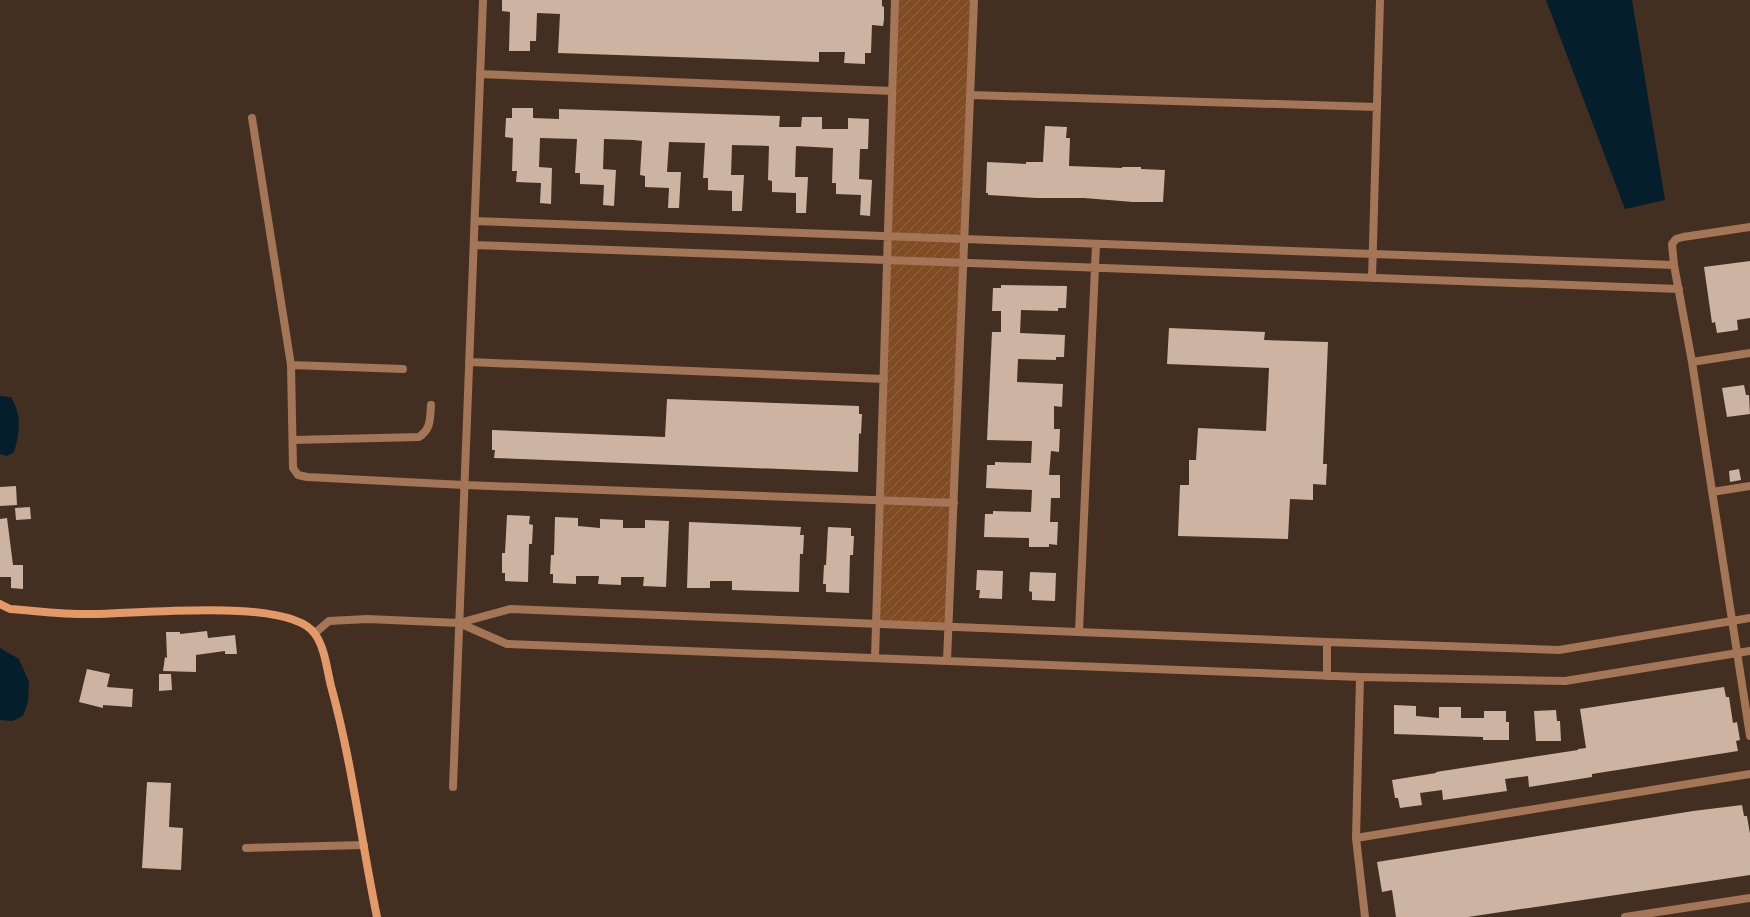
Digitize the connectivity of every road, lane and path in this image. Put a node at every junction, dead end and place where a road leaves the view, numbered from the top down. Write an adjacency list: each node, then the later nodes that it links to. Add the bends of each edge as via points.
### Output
1 (483, 0): 5 (street)
2 (895, 0): 6 (street)
3 (974, 0): 7 (street)
4 (1380, 0): 8 (street)
5 (480, 74): 6 (street); 10 (street)
6 (892, 91): 12 (street)
7 (970, 95): 8 (street); 13 (street)
8 (1377, 107): 16 (street)
9 (252, 118): 26 (street)
10 (475, 221): 12 (street); 15 (street)
11 (1750, 227): 19 (street, via 1676,239 1672,244)
12 (888, 236): 13 (street); 17 (street)
13 (964, 239): 14 (street); 18 (street)
14 (1096, 244): 16 (street); 20 (street)
15 (474, 245): 17 (street); 24 (street)
16 (1373, 254): 19 (street); 21 (street)
17 (887, 260): 18 (street); 28 (street)
18 (963, 263): 20 (street); 35 (street)
19 (1674, 265): 22 (street)
20 (1095, 268): 21 (street); 42 (street)
21 (1372, 278): 22 (street)
22 (1678, 289): 25 (street)
23 (1750, 353): 25 (street)
24 (469, 362): 28 (street); 31 (street)
25 (1692, 362): 33 (street)
26 (291, 364): 27 (street); 30 (street)
27 (403, 369)
28 (884, 379): 34 (street)
29 (431, 405): 30 (street, via 429,426 419,437)
30 (293, 440): 31 (street, via 293,468 298,475)
31 (464, 485): 34 (street); 39 (street)
32 (1750, 486): 33 (street)
33 (1712, 492): 38 (street)
34 (880, 501): 35 (street); 40 (street)
35 (954, 503): 41 (street)
36 (0, 604): 43 (street, via 10,609 96,614 207,609 274,614 303,624)
37 (1750, 618): 38 (street)
38 (1732, 621): 44 (street, via 1560,650); 46 (street)
39 (459, 623): 40 (street, via 510,609); 43 (street, via 366,619 329,621); 47 (street, via 508,644); 53 (street)
40 (877, 625): 41 (street); 47 (street)
41 (949, 628): 42 (street); 48 (street)
42 (1079, 631): 44 (street)
43 (315, 633): 55 (street, via 339,712)
44 (1327, 642): 49 (street)
45 (1750, 651): 46 (street)
46 (1737, 653): 50 (street, via 1565,681); 51 (street)
47 (875, 658): 48 (street)
48 (947, 661): 49 (street)
49 (1327, 676): 50 (street)
50 (1360, 677): 54 (street)
51 (1750, 736)
52 (1750, 774): 54 (street)
53 (453, 787)
54 (1356, 838): 59 (street)
55 (364, 844): 56 (street); 58 (street)
56 (246, 848)
57 (1750, 898): 60 (street)
58 (378, 917)
59 (1365, 917)
60 (1624, 917)

